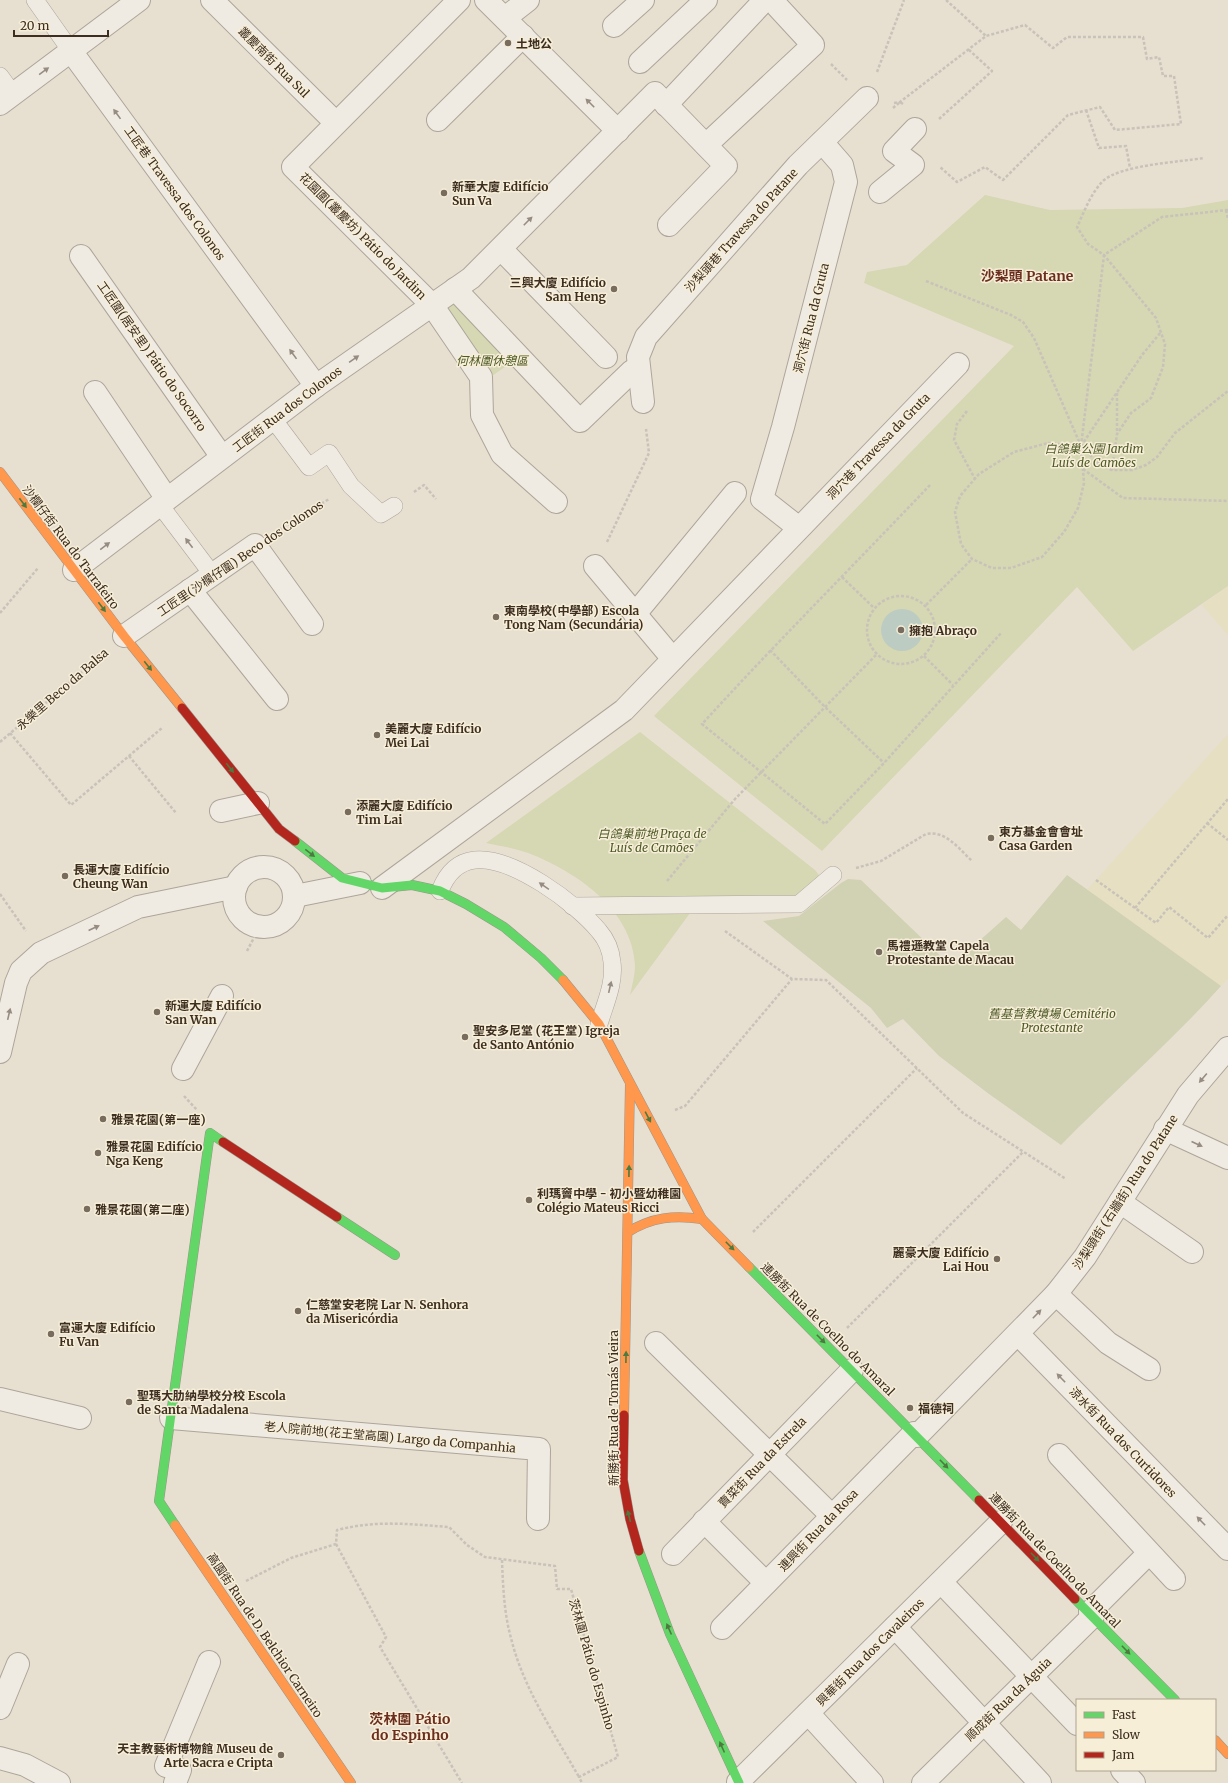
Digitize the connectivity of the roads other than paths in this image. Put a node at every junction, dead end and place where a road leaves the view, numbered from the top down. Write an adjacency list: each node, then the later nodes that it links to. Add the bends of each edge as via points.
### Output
1 (35, 0): 13 (lane, 工匠巷 Travessa dos Colonos)
2 (140, 0): 13 (street)
3 (212, 0): 20 (street, 叢慶南街 Rua Sul)
4 (459, 0): 20 (street)
5 (486, 0): 10 (street)
6 (528, 0): 10 (street)
7 (643, 0): 11 (street)
8 (706, 0): 14 (street)
9 (771, 4): 17 (street, 工匠街 Rua dos Colonos); 24 (street, via 813,44)
10 (505, 18): 12 (street)
11 (614, 26)
12 (522, 36): 19 (street); 22 (street, one-way to 12)
13 (71, 51): 16 (street, one-way to 13); 34 (street, 工匠巷 Travessa dos Colonos, one-way to 13)
14 (640, 62)
15 (0, 76): 16 (lane)
16 (6, 99)
17 (660, 99): 22 (street, 工匠街 Rua dos Colonos); 24 (street)
18 (862, 103): 23 (street, 沙梨頭巷 Travessa do Patane)
19 (438, 120)
20 (336, 123): 30 (street, 花園圍(叢慶坊) Pátio do Jardim, via 293,167)
21 (915, 129): 25 (street, via 894,151 913,165)
22 (618, 131): 27 (street, 工匠街 Rua dos Colonos, one-way to 22)
23 (822, 142): 33 (street, 沙梨頭巷 Travessa do Patane, via 798,165 646,337 638,357); 44 (street, 洞穴街 Rua da Gruta, via 842,165 846,182 762,499)
24 (706, 145): 26 (street, via 726,166)
25 (880, 192)
26 (669, 225)
27 (501, 249): 29 (street, 工匠街 Rua dos Colonos, via 472,278); 31 (street)
28 (81, 256): 38 (street, 工匠圍(居安里) Pátio do Socorro)
29 (455, 289): 30 (street, 工匠街 Rua dos Colonos); 33 (street, via 580,421)
30 (432, 305): 34 (street, 工匠街 Rua dos Colonos, one-way to 30); 42 (street, 花園圍(叢慶坊) Pátio do Jardim, via 481,377 482,415 502,454)
31 (606, 357)
32 (958, 364): 44 (street, 洞穴巷 Travessa da Gruta)
33 (636, 373): 36 (street, 沙梨頭巷 Travessa do Patane)
34 (316, 386): 37 (street, 工匠街 Rua dos Colonos)
35 (95, 392): 41 (street)
36 (643, 402)
37 (273, 418): 38 (street, 工匠街 Rua dos Colonos); 43 (lane, via 309,467 329,453 350,486 381,514)
38 (222, 457): 41 (street, 工匠街 Rua dos Colonos)
39 (0, 472): 46 (street, 沙欄仔街 Rua do Tarrafeiro, one-way to 46)
40 (735, 493): 49 (street)
41 (163, 502): 46 (street, 工匠街 Rua dos Colonos, one-way to 41); 47 (lane, one-way to 41)
42 (556, 502)
43 (394, 506)
44 (799, 528): 52 (street, 洞穴巷 Travessa da Gruta)
45 (596, 566): 49 (street)
46 (74, 570): 51 (street, 沙欄仔街 Rua do Tarrafeiro, one-way to 51)
47 (212, 574): 48 (street, 工匠里(沙欄仔圍) Beco dos Colonos); 50 (street, 工匠里(沙欄仔圍) Beco dos Colonos, via 255,545)
48 (190, 590): 51 (street, 工匠里(沙欄仔圍) Beco dos Colonos); 53 (street)
49 (635, 614): 52 (street)
50 (312, 624)
51 (124, 636): 54 (street, 沙欄仔街 Rua do Tarrafeiro, one-way to 54)
52 (673, 659): 59 (street, via 624,710)
53 (277, 699)
54 (258, 803): 55 (street); 57 (street, 沙欄仔街 Rua do Tarrafeiro, one-way to 57, via 279,829 342,878)
55 (221, 811)
56 (833, 875): 62 (lane, via 799,904)
57 (360, 883): 59 (street, 沙欄仔街 Rua do Tarrafeiro); 61 (street)
58 (236, 887): 61 (street, via 239,880 250,870 273,868 286,876); 61 (street, via 234,902 240,916 252,926 259,928 281,923 291,912); 66 (street, one-way to 58, via 16,983 21,971 40,953 138,907)
59 (382, 888): 60 (street, via 412,885)
60 (440, 890): 62 (lane, one-way to 60, via 538,882 508,866 491,861 475,860 462,864 450,872); 64 (street, via 504,927 536,953 570,987)
61 (295, 896)
62 (572, 906): 64 (lane, one-way to 62, via 612,974 612,961 600,932)
63 (222, 996): 67 (street)
64 (599, 1024): 68 (street, 連勝街 Rua de Coelho do Amaral)
65 (1228, 1048): 69 (street, 沙梨頭街 (石牆街) Rua do Patane, one-way to 69, via 1188,1095)
66 (0, 1052)
67 (183, 1069)
68 (630, 1083): 72 (street, 連勝街 Rua de Coelho do Amaral, one-way to 72); 73 (street, 新勝街 Rua de Tomás Vieira, one-way to 68)
69 (1165, 1129): 70 (street, one-way to 70); 71 (street, 沙梨頭街 (石牆街) Rua do Patane)
70 (1228, 1158)
71 (1120, 1202): 74 (street); 76 (street, 沙梨頭街 (石牆街) Rua do Patane, via 1085,1257)
72 (702, 1219): 73 (street, via 681,1215 652,1218); 80 (street, 連勝街 Rua de Coelho do Amaral, one-way to 80)
73 (628, 1232): 115 (street, 新勝街 Rua de Tomás Vieira, one-way to 73, via 659,1608 628,1514 623,1480)
74 (1192, 1252)
75 (395, 1255): 83 (street, via 210,1129)
76 (1056, 1294): 77 (street, 沙梨頭街 (石牆街) Rua do Patane, one-way to 76); 79 (street, via 1108,1343)
77 (1018, 1334): 84 (street, 沙梨頭街 (石牆街) Rua do Patane); 91 (street, 涼水街 Rua dos Curtidores, one-way to 77)
78 (656, 1343): 85 (street)
79 (1149, 1369)
80 (852, 1370): 84 (street, 連勝街 Rua de Coelho do Amaral); 85 (street, 賣菜街 Rua da Estrela)
81 (0, 1399): 82 (street)
82 (80, 1418)
83 (171, 1418): 88 (street, 老人院前地(花王堂高園) Largo da Companhia, via 539,1449); 114 (street, 高園街 Rua de D. Belchior Carneiro, via 160,1501)
84 (915, 1435): 87 (street, 連興街 Rua da Rosa); 90 (street, 連勝街 Rua de Coelho do Amaral, one-way to 90)
85 (770, 1454): 87 (street); 89 (street, 賣菜街 Rua da Estrela)
86 (1060, 1455): 92 (street)
87 (832, 1516): 96 (street, 連興街 Rua da Rosa)
88 (538, 1519)
89 (704, 1521): 93 (street, 賣菜街 Rua da Estrela); 96 (street)
90 (1001, 1522): 95 (street, 興華街 Rua dos Cavaleiros); 97 (street, 連勝街 Rua de Coelho do Amaral, one-way to 97)
91 (1228, 1549)
92 (1149, 1553): 94 (street); 97 (street, 順成街 Rua da Águia)
93 (673, 1554)
94 (1174, 1579)
95 (941, 1582): 98 (street, 興華街 Rua dos Cavaleiros); 102 (street)
96 (766, 1583): 99 (street, 連興街 Rua da Rosa)
97 (1091, 1614): 102 (street, 順成街 Rua da Águia); 103 (street, 連勝街 Rua de Coelho do Amaral, one-way to 103)
98 (895, 1627): 105 (street, 興華街 Rua dos Cavaleiros); 106 (street)
99 (722, 1628)
100 (209, 1662): 113 (street, via 166,1766 180,1770)
101 (18, 1664): 104 (street)
102 (1032, 1677): 106 (street, 順成街 Rua da Águia); 107 (street)
103 (1174, 1699)
104 (0, 1708)
105 (808, 1714): 115 (street, 興華街 Rua dos Cavaleiros); 116 (street)
106 (984, 1723): 117 (street, 順成街 Rua da Águia); 118 (street)
107 (1076, 1723)
108 (1216, 1741): 109 (street)
109 (1228, 1754)
110 (0, 1758): 112 (street, via 25,1765)
111 (1123, 1771): 119 (street)
112 (59, 1783)
113 (175, 1783)
114 (351, 1783)
115 (738, 1783)
116 (872, 1783)
117 (923, 1783)
118 (1040, 1783)
119 (1134, 1783)

